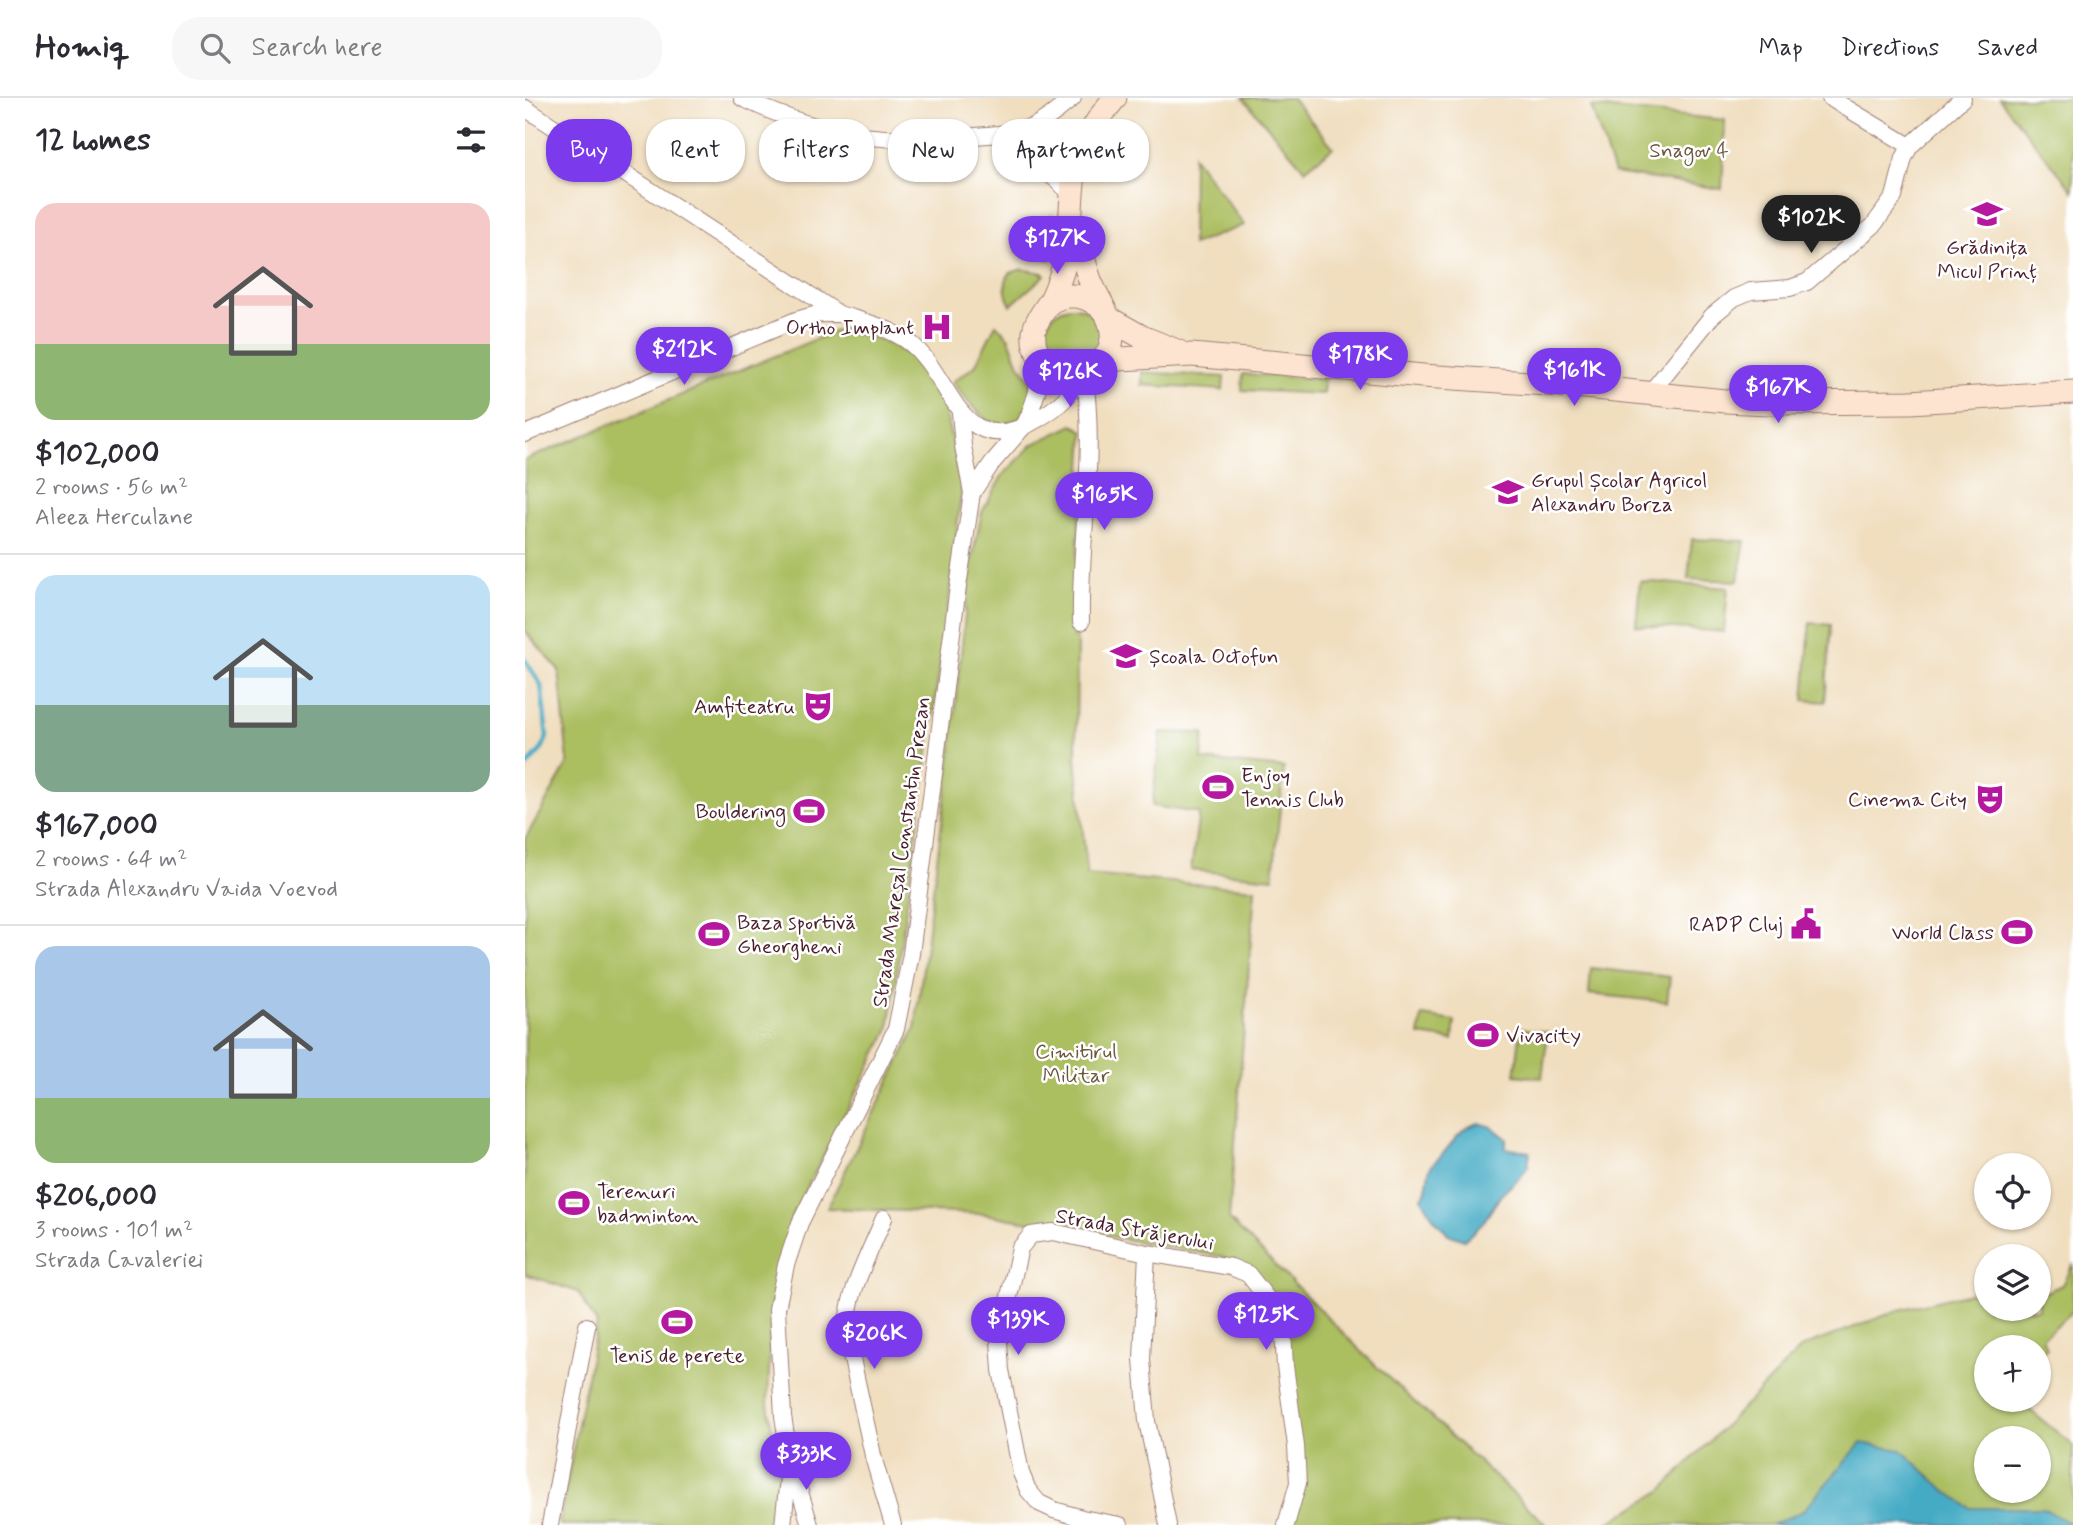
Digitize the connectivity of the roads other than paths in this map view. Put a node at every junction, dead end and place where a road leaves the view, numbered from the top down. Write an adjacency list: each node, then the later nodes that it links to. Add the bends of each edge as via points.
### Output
1 (742, 98): 8 (street, via 819,129 873,139 934,140)
2 (1073, 98): 7 (street)
3 (1115, 98): 11 (main road, via 1083,144)
4 (1830, 98): 9 (street)
5 (1963, 98): 9 (street)
6 (525, 108): 14 (street)
7 (1045, 119)
8 (992, 134)
9 (1910, 146): 20 (street, via 1894,197 1873,226 1807,282 1734,298 1712,316)
10 (1059, 182): 11 (street)
11 (1072, 195): 12 (main road)
12 (1072, 218): 13 (main road, via 1064,266); 15 (main road)
13 (1049, 303): 15 (main road, via 1077,296 1092,301); 17 (main road, via 1034,327)
14 (839, 314): 21 (street, via 882,327 918,350); 23 (street, via 796,320)
15 (1106, 315): 16 (main road, via 1142,337); 18 (main road, via 1112,338 1109,350)
16 (1188, 355): 18 (main road); 20 (main road)
17 (1040, 357): 18 (main road, via 1070,374); 22 (street, Strada Mareșal Constantin Prezan, via 1037,392)
18 (1091, 368): 22 (street, Strada Mareșal Constantin Prezan, via 1066,399); 25 (street)
19 (2073, 392): 20 (main road, via 1876,403 1725,401)
20 (1650, 393)
21 (960, 412): 22 (street, via 989,431); 24 (street)
22 (1024, 426): 24 (street, Strada Mareșal Constantin Prezan)
23 (525, 434)
24 (972, 493): 29 (street, Strada Mareșal Constantin Prezan, via 901,1011 896,1030 800,1223 780,1286 780,1383)
25 (1081, 622)
26 (884, 1219): 33 (street, via 846,1319 874,1460)
27 (1147, 1253): 34 (street, Strada Străjerului, via 1053,1232 1031,1235 1020,1248 999,1341 1021,1473 1028,1490 1038,1503 1053,1510); 35 (street, via 1142,1359 1147,1421); 36 (street, Strada Străjerului, via 1248,1273 1276,1310 1283,1331 1298,1483)
28 (587, 1326): 30 (street)
29 (789, 1455): 31 (street); 32 (street, Strada Mareșal Constantin Prezan)
30 (550, 1525)
31 (783, 1525)
32 (810, 1525)
33 (893, 1525)
34 (1120, 1525)
35 (1168, 1525)
36 (1286, 1525)

